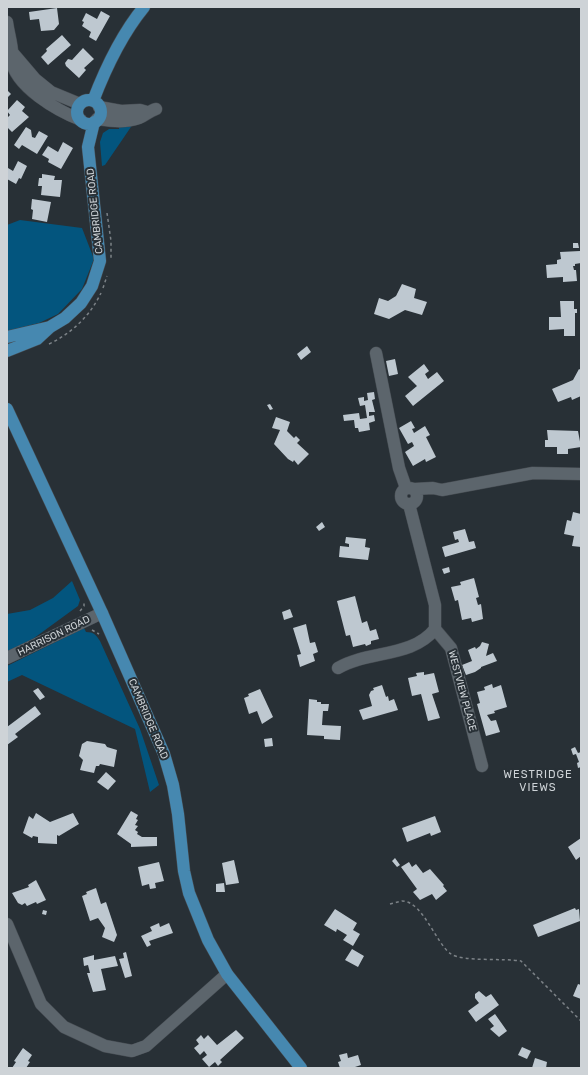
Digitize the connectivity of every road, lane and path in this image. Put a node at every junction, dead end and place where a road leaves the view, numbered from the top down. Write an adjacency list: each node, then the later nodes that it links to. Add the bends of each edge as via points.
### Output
1 (144, 7): 6 (main road, via 118,44 106,68)
2 (7, 22): 3 (street)
3 (8, 37): 4 (street, via 12,61 21,78)
4 (47, 97): 5 (street); 7 (street, via 63,114)
5 (80, 104): 6 (main road, via 86,100); 7 (main road, via 77,114)
6 (96, 104): 7 (main road, via 100,113); 7 (street, via 122,111 152,111 141,118 127,121)
7 (89, 121): 11 (main road, CAMBRIDGE ROAD, via 88,147 100,261 92,286 81,303 65,318)
8 (106, 212): 9 (path, via 111,241)
9 (110, 262)
10 (108, 273): 13 (path, via 95,305 86,316 64,336)
11 (50, 327): 12 (main road, CAMBRIDGE ROAD); 14 (main road, CAMBRIDGE ROAD, via 37,339)
12 (7, 337)
13 (43, 346)
14 (7, 351)
15 (376, 353): 18 (street, via 399,468)
16 (7, 409): 21 (main road, CAMBRIDGE ROAD)
17 (581, 474): 18 (street, via 533,473 442,490 434,495)
18 (411, 496): 22 (street, via 435,606)
19 (84, 600): 20 (path, via 84,606 79,610)
20 (81, 613)
21 (102, 613): 23 (street, HARRISON ROAD); 28 (main road, CAMBRIDGE ROAD, via 164,754 173,785 189,893 208,940)
22 (435, 629): 24 (street, via 428,638 417,645); 25 (street, WESTVIEW PLACE, via 451,648)
23 (7, 658)
24 (338, 668)
25 (482, 766)
26 (390, 904): 29 (path, via 403,901 410,903 427,921 450,954 459,957 508,958 521,961)
27 (7, 924): 28 (street, via 41,1004 64,1027 112,1048 132,1050 146,1046)
28 (227, 974): 30 (main road, CAMBRIDGE ROAD)
29 (581, 1021)
30 (301, 1068)

